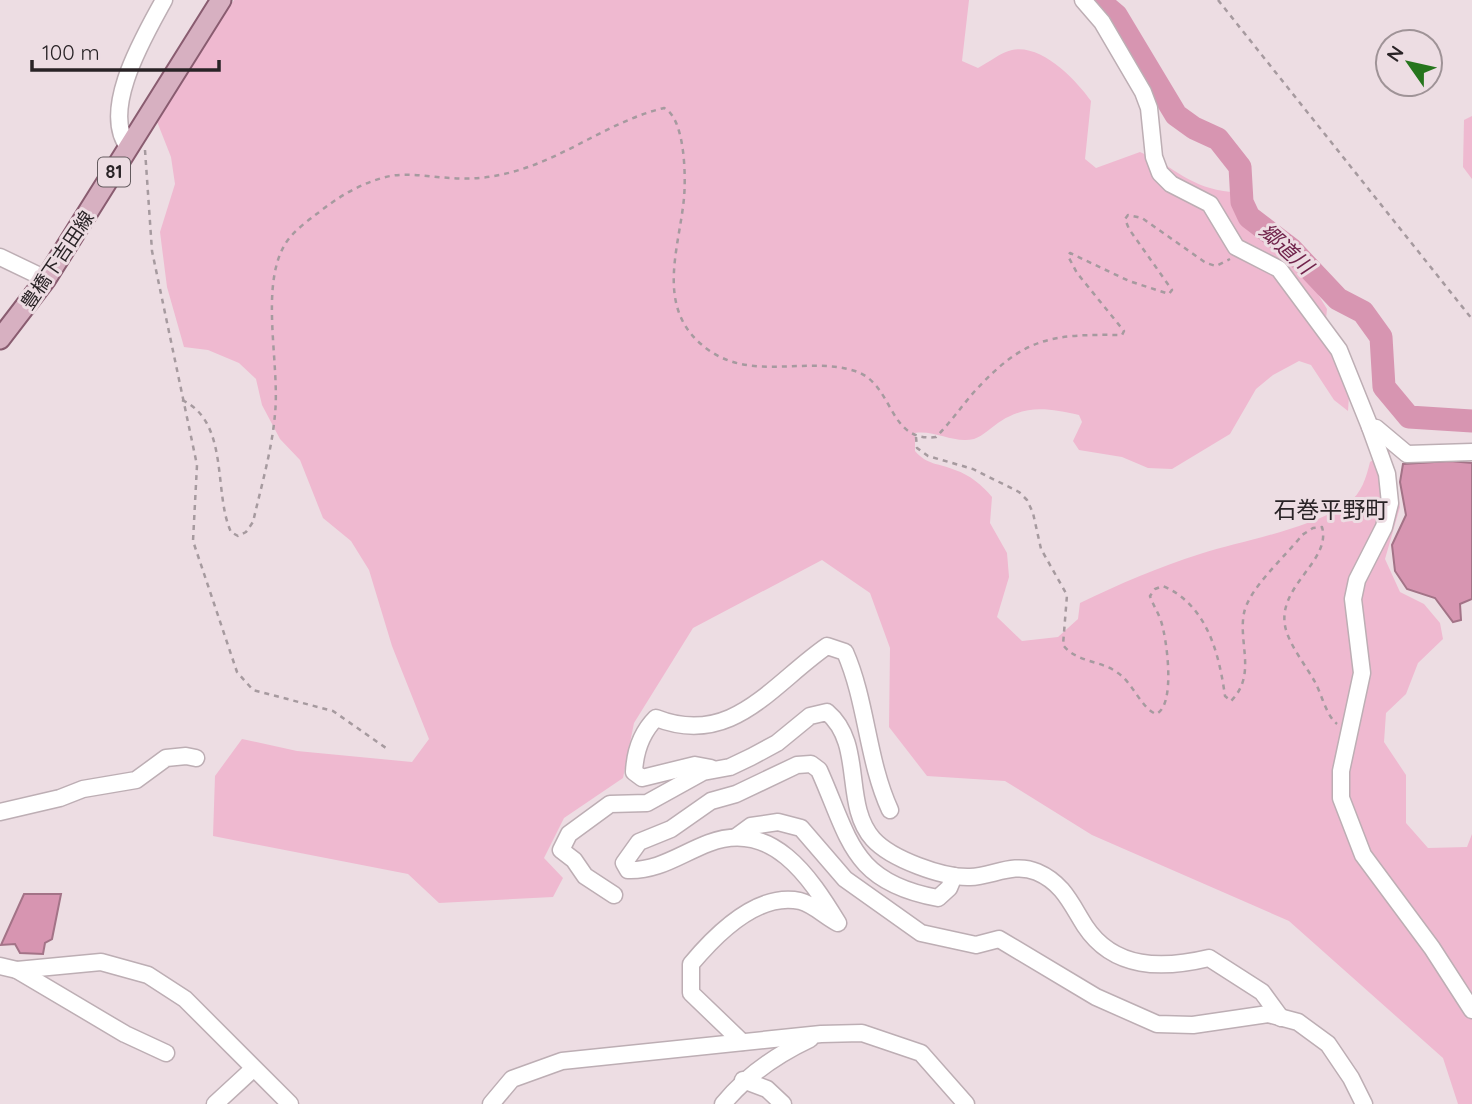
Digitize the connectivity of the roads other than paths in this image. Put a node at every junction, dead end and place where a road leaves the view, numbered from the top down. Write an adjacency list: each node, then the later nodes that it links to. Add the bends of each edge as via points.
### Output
1 (164, 0): 4 (street, via 135,52 121,104 121,138)
2 (221, 0): 4 (main road, 豊橋下吉田線 / 81)
3 (1083, 0): 8 (street, via 1102,22 1143,92 1160,173 1171,184 1210,204 1236,247 1279,269 1339,350)
4 (132, 142): 6 (main road, 豊橋下吉田線 / 81)
5 (0, 257): 6 (street)
6 (46, 279): 7 (main road, 豊橋下吉田線 / 81)
7 (0, 339)
8 (1370, 427): 9 (street, via 1407,454); 19 (street, via 1387,474 1390,503 1353,599 1362,673 1341,771 1340,798 1363,855 1432,947)
9 (1472, 452)
10 (196, 758): 13 (street, via 166,758 136,780)
11 (717, 770): 12 (street, via 695,765 642,778 634,772 634,761 646,728 656,718 697,727 741,715 827,646 845,652 854,672 878,784); 15 (street, via 777,743 810,716 827,712 837,720 852,757 863,822 873,840 916,865); 16 (street, via 703,772 647,803 610,804 569,834 561,850 585,876)
12 (890, 810)
13 (0, 812)
14 (736, 837): 15 (street, via 710,842 642,870 628,870 624,863 639,842 671,829 711,801 797,765 811,764 819,770 860,862 900,888 937,898); 20 (street, via 751,826 778,822 801,828 845,880 921,933 976,945 999,939 1096,997 1157,1024 1193,1025 1268,1014); 22 (street, via 768,845 792,858 838,923 803,901 777,899 737,920 691,964 691,993)
15 (954, 876): 20 (street, via 1022,867 1037,872 1059,884 1106,951 1143,963 1176,965 1209,958 1262,992)
16 (614, 895)
17 (0, 966): 18 (street)
18 (17, 970): 23 (street); 24 (street, via 101,962 148,975 185,999)
19 (1472, 1010)
20 (1281, 1018): 32 (street, via 1298,1022 1328,1044 1352,1077)
21 (821, 1034): 22 (street); 25 (street); 31 (street, via 862,1033 921,1053)
22 (742, 1042): 28 (street, via 562,1062 512,1079)
23 (166, 1054)
24 (253, 1069): 26 (street); 27 (street)
25 (743, 1080): 29 (street); 30 (street, via 767,1089)
26 (215, 1104)
27 (290, 1104)
28 (491, 1104)
29 (723, 1104)
30 (783, 1104)
31 (966, 1104)
32 (1364, 1104)

